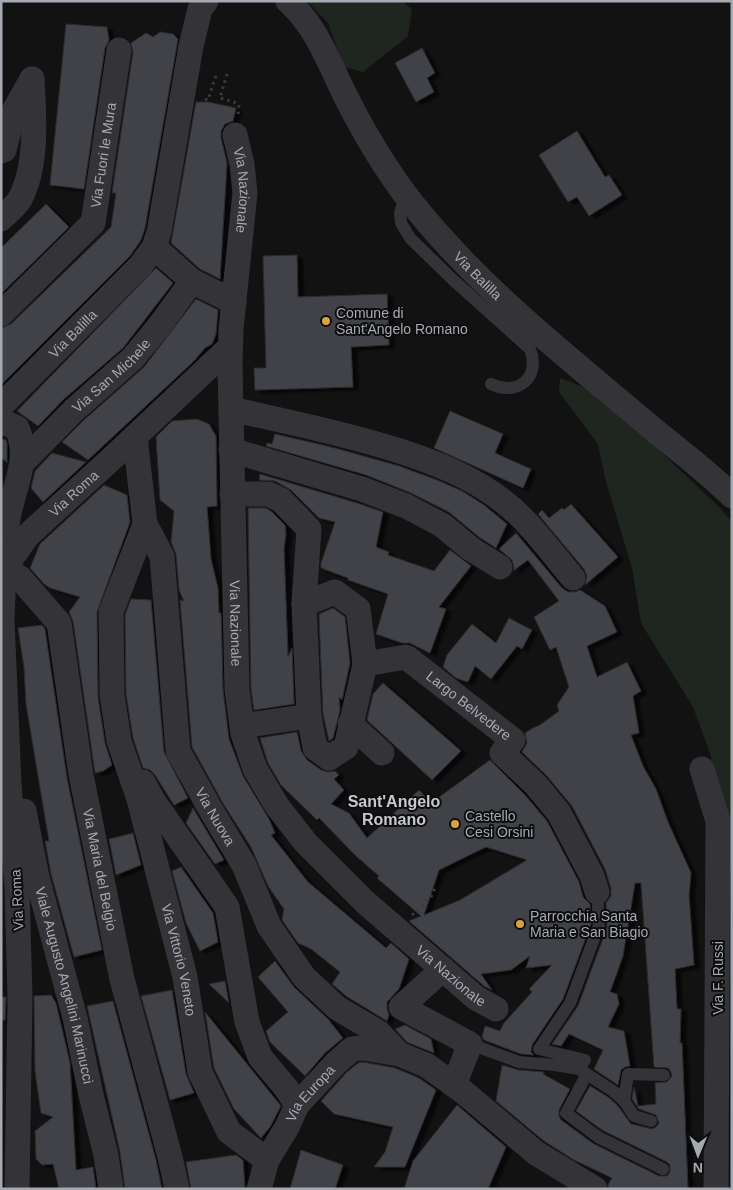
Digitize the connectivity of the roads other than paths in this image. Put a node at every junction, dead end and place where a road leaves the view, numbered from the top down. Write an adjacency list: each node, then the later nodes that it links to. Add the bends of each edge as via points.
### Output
1 (206, 1): 8 (street, Via Balilla, via 200,10 191,46)
2 (288, 1): 6 (street, Via Balilla, via 314,32 364,129)
3 (119, 50): 11 (street, Via Fuori le Mura, via 94,223)
4 (235, 135): 10 (street, Via Nazionale, via 246,193)
5 (1, 150): 7 (street, via 4,150 14,111 32,79 34,126 29,178 19,200)
6 (406, 194): 13 (lane, via 400,213 401,223 410,238 530,349 533,366 525,382 508,388); 21 (street, Via Balilla, via 450,248 498,296)
7 (1, 219)
8 (154, 247): 9 (street); 14 (street, Via Balilla, via 141,265)
9 (192, 281): 10 (street); 19 (street, Via San Michele, via 133,358 74,410)
10 (234, 302): 12 (street, Via Nazionale)
11 (1, 314)
12 (230, 347): 15 (street, Via Nazionale); 17 (street, Via Roma)
13 (491, 384)
14 (1, 406)
15 (230, 409): 18 (street, Via Nazionale); 25 (street, via 342,434 431,462 468,478 522,518)
16 (1, 421): 19 (street, via 17,428 22,440)
17 (135, 437): 22 (street); 24 (street, Via Roma, via 27,536)
18 (231, 450): 20 (street, Via Nazionale); 23 (street, via 362,489 406,506 442,525)
19 (22, 463): 24 (street, via 8,518)
20 (232, 494): 26 (street, via 269,494 281,500 309,529); 30 (street, Via Nazionale, via 237,690)
21 (732, 496)
22 (145, 524): 31 (street, via 111,612 112,695); 40 (street, Via Nuova, via 162,556 178,750 244,865 269,926 304,977 337,1008 378,1032)
23 (500, 567)
24 (4, 569): 34 (street, Via Roma, via 2,620); 51 (street, Via Maria del Belgio, via 20,578 59,624 81,774 122,979)
25 (573, 578)
26 (304, 604): 27 (street, via 334,592 358,608); 28 (street)
27 (365, 664): 29 (street); 36 (street, Largo Belvedere, via 406,657 513,740 502,753 536,785 558,813 592,876)
28 (309, 716): 29 (street, via 315,748 329,758 346,746); 30 (street)
29 (350, 724): 32 (street)
30 (242, 726): 37 (street, Via Nazionale, via 255,768 277,806 313,850 365,902)
31 (119, 741): 45 (street, via 154,802 227,907 247,1022 260,1056); 47 (street, Via Vittorio Veneto, via 139,799 185,977 200,1072 229,1132)
32 (382, 753)
33 (702, 769): 54 (street, Via F. Russi, via 718,821)
34 (9, 784): 35 (street, Via Roma); 50 (street, Viale Augusto Angelini Marinucci, via 25,814 37,877 75,1018)
35 (9, 882): 49 (street, Via Roma, via 20,998)
36 (597, 892): 41 (lane, via 599,925 590,951 570,1003 539,1049 585,1060)
37 (443, 969): 38 (street, Via Nazionale, via 476,998); 39 (street, via 401,1007)
38 (496, 1009)
39 (470, 1044): 41 (lane, via 519,1062 555,1065); 43 (street)
40 (399, 1054): 43 (street, via 426,1065); 45 (street, Via Europa, via 352,1049)
41 (583, 1072): 44 (lane); 48 (lane, via 566,1113 598,1138)
42 (664, 1075): 44 (lane, via 628,1074)
43 (454, 1085): 53 (street, via 536,1153)
44 (624, 1102): 46 (lane, via 634,1116)
45 (297, 1105): 47 (street, Via Europa)
46 (651, 1121)
47 (267, 1160): 52 (street, Via Europa)
48 (663, 1170)
49 (17, 1189)
50 (111, 1189)
51 (177, 1189)
52 (259, 1189)
53 (595, 1189)
54 (716, 1189)

